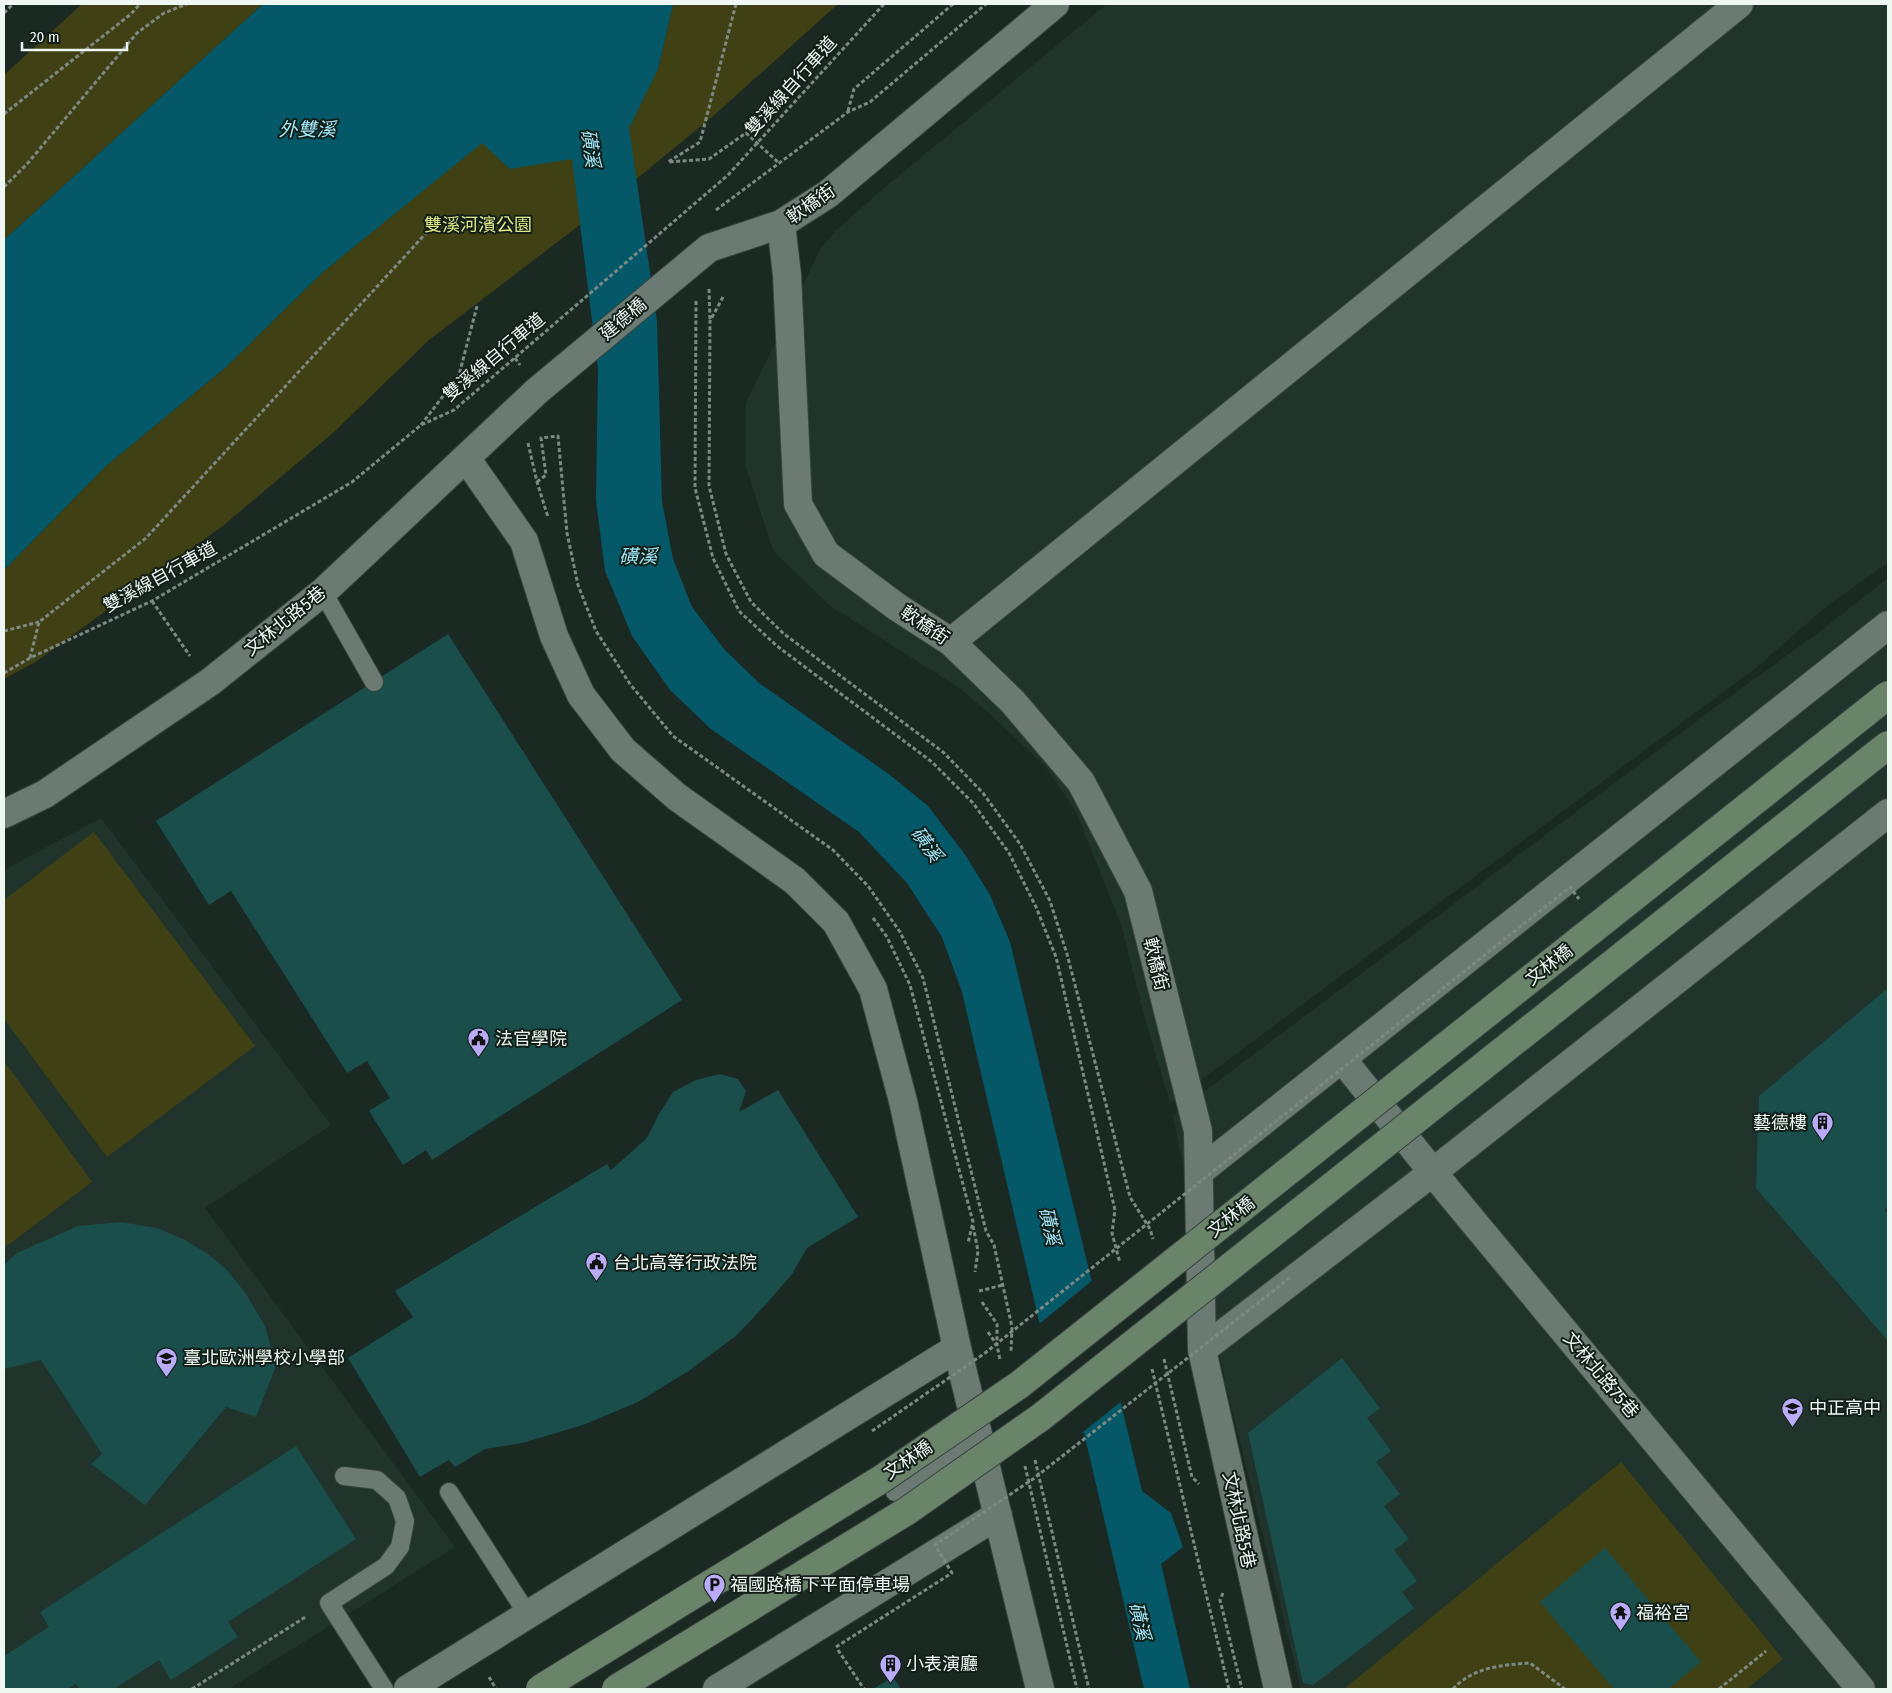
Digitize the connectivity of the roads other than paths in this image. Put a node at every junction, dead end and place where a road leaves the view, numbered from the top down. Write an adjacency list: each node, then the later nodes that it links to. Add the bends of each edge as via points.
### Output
1 (1055, 4): 3 (street, 軟橋街, via 828,194)
2 (1738, 4): 8 (street)
3 (781, 224): 4 (street, 建德橋, via 708,248); 8 (street, 軟橋街, via 787,275 798,504 826,554)
4 (537, 391): 5 (street, 文林北路5巷)
5 (466, 458): 6 (street, 文林北路5巷); 17 (street, via 524,541 554,636 580,694 623,750 677,797 795,881 836,922 873,989 903,1102)
6 (323, 592): 9 (lane); 13 (street, 文林北路5巷, via 210,682 45,794)
7 (1888, 625): 14 (street)
8 (951, 642): 15 (street, 軟橋街, via 1012,702 1081,782 1138,891 1198,1131)
9 (374, 682)
10 (1888, 695): 27 (street, 文林橋, bridge, via 1019,1385 880,1480)
11 (1888, 744): 28 (street, bridge, via 1041,1417 907,1511)
12 (1888, 813): 16 (street)
13 (4, 814)
14 (1342, 1059): 15 (street); 16 (street, 文林北路75巷)
15 (1199, 1172): 18 (street, 軟橋街)
16 (1433, 1172): 18 (street); 32 (street, 文林北路75巷)
17 (957, 1348): 19 (street); 24 (street)
18 (1202, 1350): 31 (street, 文林北路5巷)
19 (979, 1437): 22 (lane); 23 (street)
20 (344, 1476): 25 (lane, via 377,1480 397,1498 405,1521 400,1547 386,1566 329,1603)
21 (449, 1492): 24 (lane)
22 (895, 1492)
23 (998, 1515): 29 (street); 30 (street)
24 (528, 1614): 26 (street)
25 (384, 1689)
26 (408, 1689)
27 (540, 1689)
28 (616, 1689)
29 (717, 1689)
30 (1040, 1689)
31 (1278, 1689)
32 (1861, 1689)

